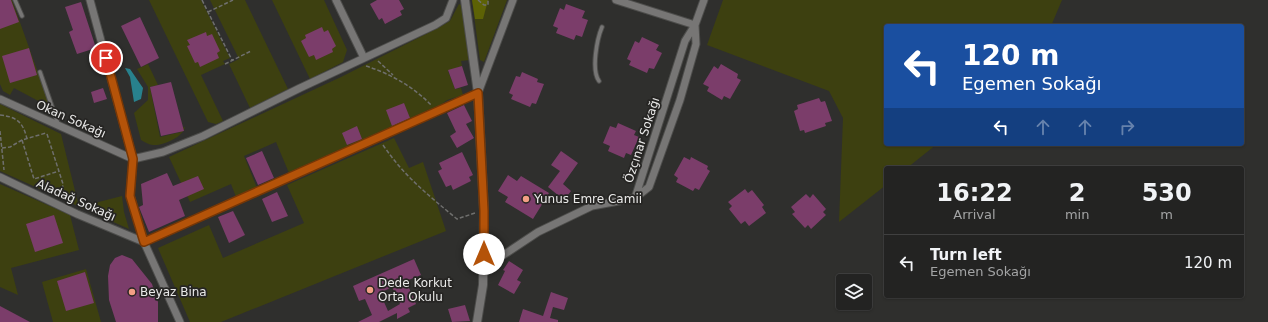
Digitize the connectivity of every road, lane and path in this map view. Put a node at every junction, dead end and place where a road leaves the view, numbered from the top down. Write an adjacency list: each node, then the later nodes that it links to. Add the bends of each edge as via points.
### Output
1 (15, 0): 14 (lane)
2 (90, 0): 36 (street)
3 (202, 0): 13 (path)
4 (234, 0): 13 (path)
5 (336, 0): 19 (street)
6 (453, 0): 18 (street, via 446,18)
7 (465, 0): 26 (street)
8 (478, 0): 9 (path, via 484,5 488,5)
9 (488, 0)
10 (513, 0): 26 (street)
11 (616, 0): 15 (street)
12 (704, 0): 15 (street, Özçınar Sokağı)
13 (208, 12): 20 (path)
14 (22, 16)
15 (695, 25): 39 (street, Özçınar Sokağı, via 685,41); 39 (street, Özçınar Sokağı, via 696,44 680,100 649,187)
16 (602, 27): 25 (lane, via 596,56 596,78)
17 (251, 51): 20 (path)
18 (372, 54): 19 (street); 24 (path)
19 (364, 58): 21 (street)
20 (232, 60): 22 (path)
21 (355, 62): 24 (path); 36 (street, via 203,136 163,152)
22 (224, 64)
23 (40, 72): 30 (lane)
24 (394, 76): 28 (path, via 424,97)
25 (599, 81)
26 (478, 93): 28 (street); 41 (street)
27 (0, 98): 30 (street, Okan Sokağı)
28 (438, 112): 32 (street)
29 (0, 115): 33 (path, via 10,116 20,123)
30 (58, 125): 36 (street, Okan Sokağı)
31 (0, 131): 35 (path)
32 (378, 138): 41 (path, via 396,163 422,190 457,219); 42 (street)
33 (27, 139): 34 (path); 37 (path, via 46,134)
34 (22, 140): 35 (path, via 10,147); 37 (path, via 34,178)
35 (2, 148): 38 (path)
36 (133, 159): 42 (street, via 130,196)
37 (59, 171): 40 (path, via 63,184 62,195)
38 (3, 178): 40 (street, Aladağ Sokağı)
39 (635, 198): 43 (street, via 592,206 538,232)
40 (57, 204): 42 (street, Aladağ Sokağı)
41 (484, 211): 43 (street)
42 (144, 242): 44 (street)
43 (484, 268): 45 (street, via 484,285)
44 (180, 322)
45 (477, 322)

